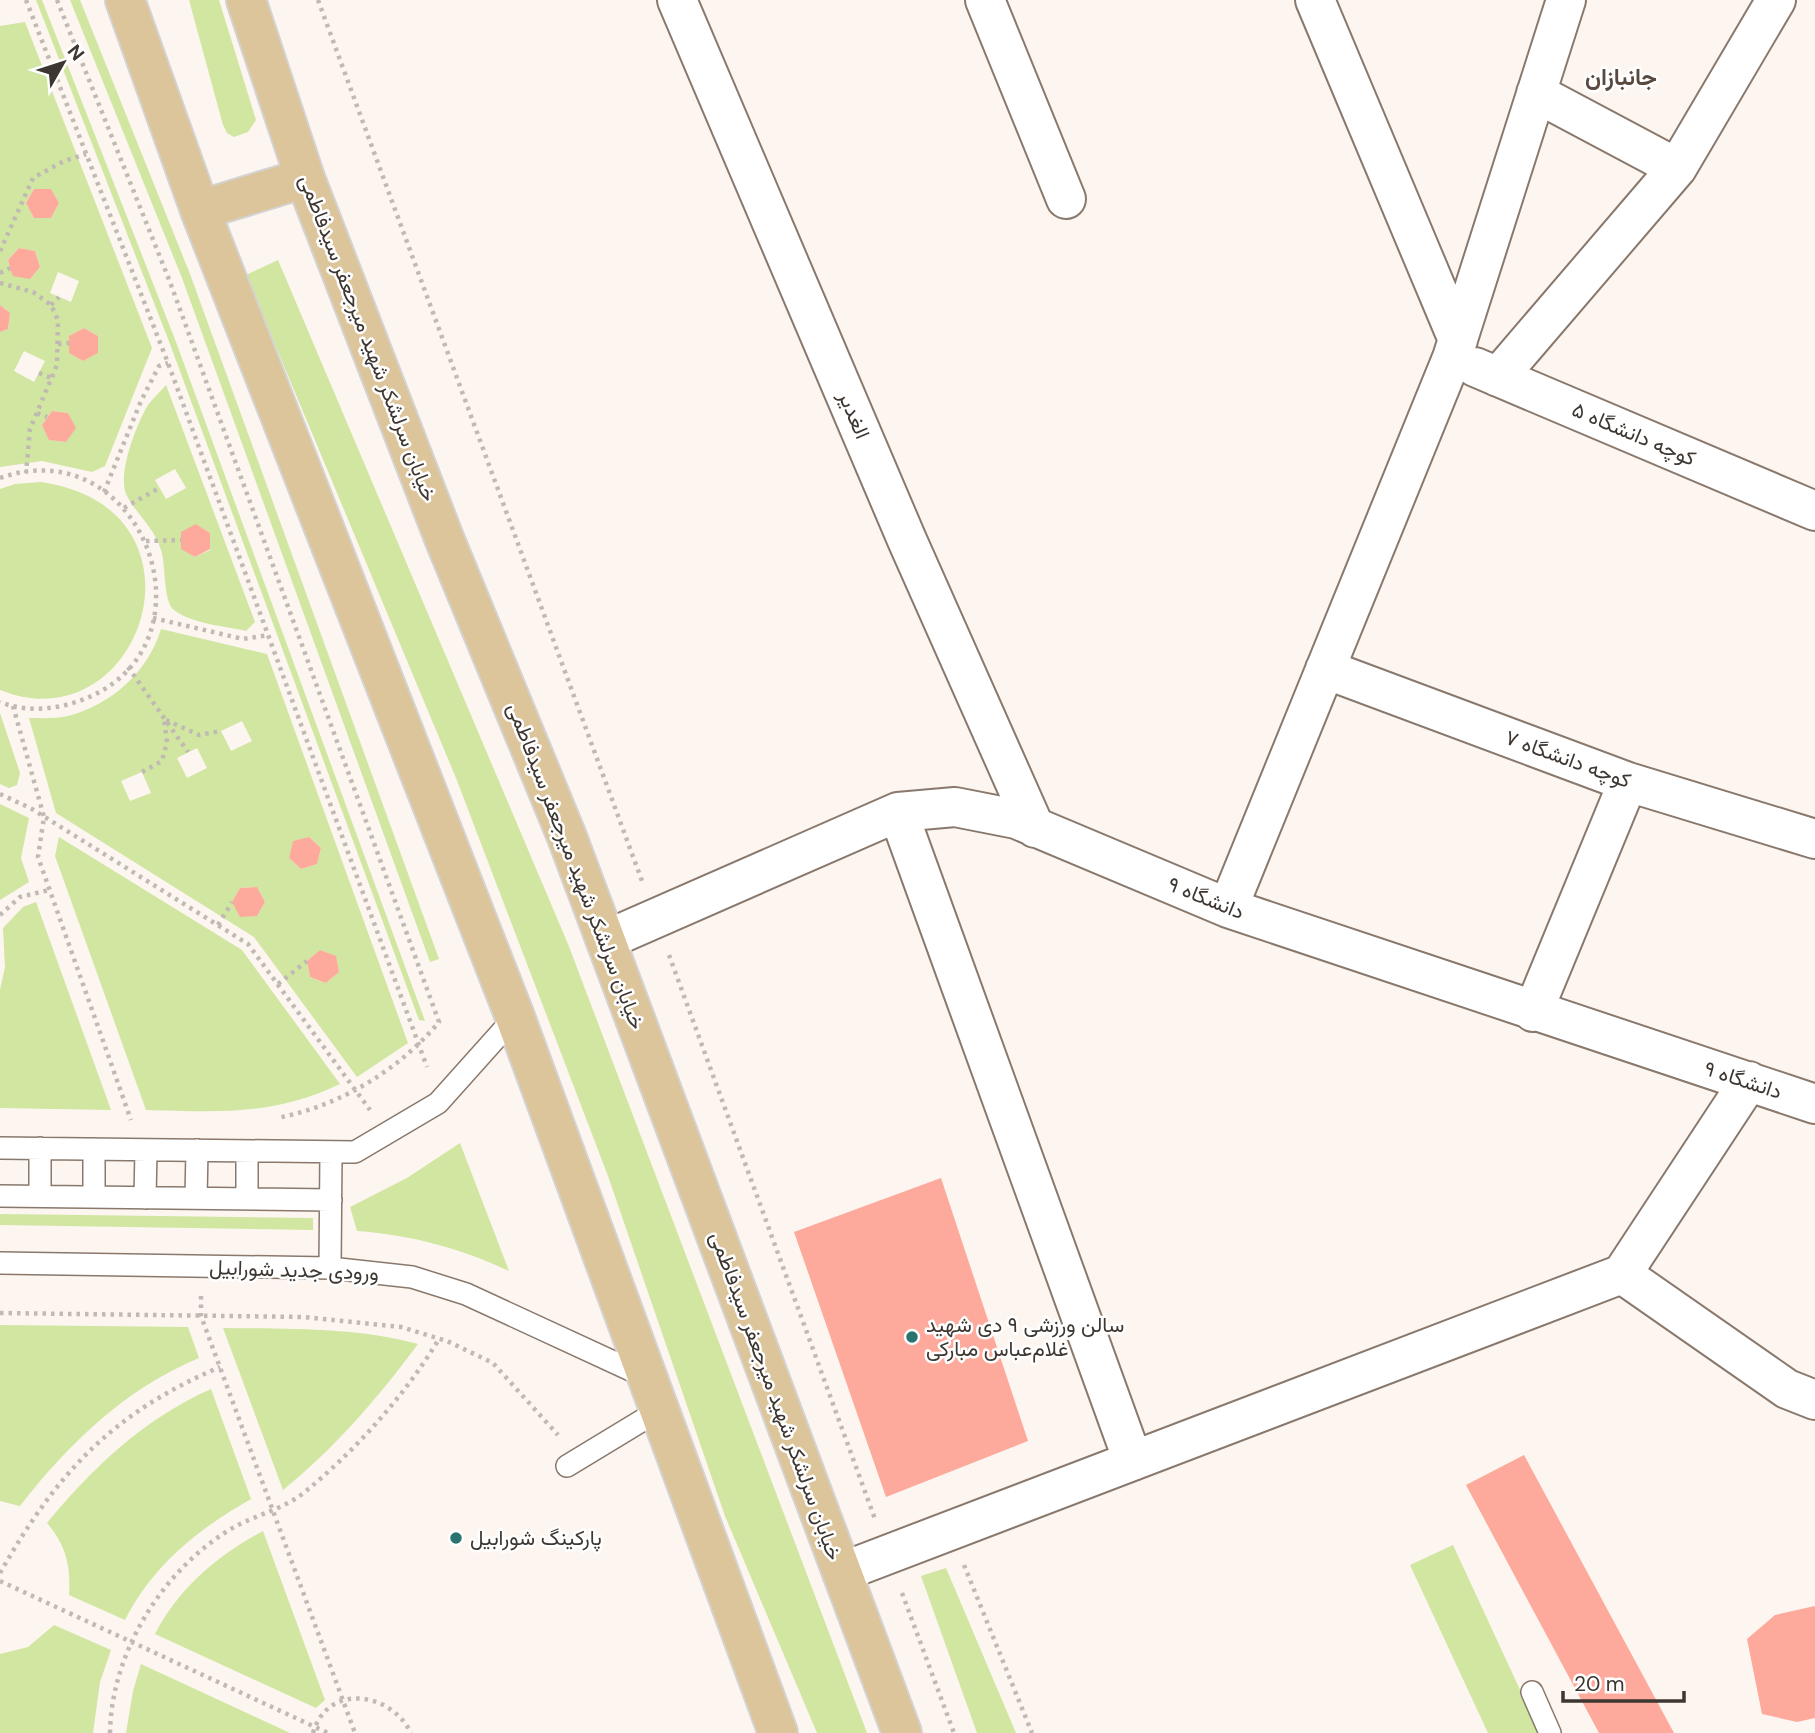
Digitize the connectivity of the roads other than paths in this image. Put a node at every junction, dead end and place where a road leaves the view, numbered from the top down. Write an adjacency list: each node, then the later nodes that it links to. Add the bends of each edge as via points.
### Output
1 (125, 0): 12 (main road)
2 (246, 0): 10 (main road, خیابان سرلشکر شهید میرجعفر سیدفاطمی)
3 (677, 0): 19 (street, الغدیر, via 907,541)
4 (985, 0): 11 (street)
5 (1315, 0): 13 (street)
6 (1566, 0): 8 (street)
7 (1776, 0): 9 (street)
8 (1536, 93): 9 (street); 13 (street)
9 (1677, 168): 14 (street)
10 (305, 178): 12 (main road); 22 (main road, خیابان سرلشکر شهید میرجعفر سیدفاطمی)
11 (1066, 199)
12 (200, 210): 24 (main road)
13 (1455, 349): 14 (street, کوچه دانشگاه ۵); 16 (street)
14 (1497, 377): 15 (street, کوچه دانشگاه ۵)
15 (1815, 510)
16 (1325, 669): 17 (street, کوچه دانشگاه ۷); 21 (street)
17 (1628, 782): 20 (street, کوچه دانشگاه ۷); 23 (street)
18 (898, 812): 19 (street, دانشگاه ۹, via 954,807 1016,819); 22 (street, دانشگاه ۹); 46 (street)
19 (1035, 828): 21 (street, دانشگاه ۹)
20 (1815, 839)
21 (1228, 908): 23 (street, دانشگاه ۹)
22 (606, 940): 48 (main road, خیابان سرلشکر شهید میرجعفر سیدفاطمی)
23 (1533, 1012): 25 (street, دانشگاه ۹)
24 (515, 1017): 33 (lane, via 438,1103 355,1152); 44 (main road)
25 (1749, 1081): 26 (street, دانشگاه ۹); 43 (street)
26 (1815, 1104)
27 (0, 1148): 28 (lane)
28 (40, 1148): 29 (lane); 35 (lane)
29 (94, 1149): 30 (lane); 36 (lane)
30 (146, 1150): 31 (lane); 37 (lane)
31 (197, 1150): 32 (lane); 38 (lane)
32 (247, 1151): 33 (lane); 39 (lane)
33 (331, 1152): 40 (lane)
34 (0, 1196): 35 (lane)
35 (40, 1196): 36 (lane)
36 (94, 1197): 37 (lane)
37 (145, 1198): 38 (lane)
38 (196, 1198): 39 (lane)
39 (247, 1199): 40 (lane)
40 (331, 1200): 42 (lane)
41 (0, 1263): 42 (lane, ورودی جدید شورابیل)
42 (330, 1268): 44 (lane, ورودی جدید شورابیل, via 384,1272 439,1284)
43 (1622, 1274): 45 (street, via 1787,1389); 46 (street)
44 (656, 1394): 47 (lane); 50 (main road)
45 (1815, 1400)
46 (1133, 1461): 48 (street)
47 (573, 1462)
48 (842, 1572): 51 (main road, خیابان سرلشکر شهید میرجعفر سیدفاطمی)
49 (1532, 1692): 52 (lane)
50 (778, 1733)
51 (902, 1733)
52 (1550, 1733)

